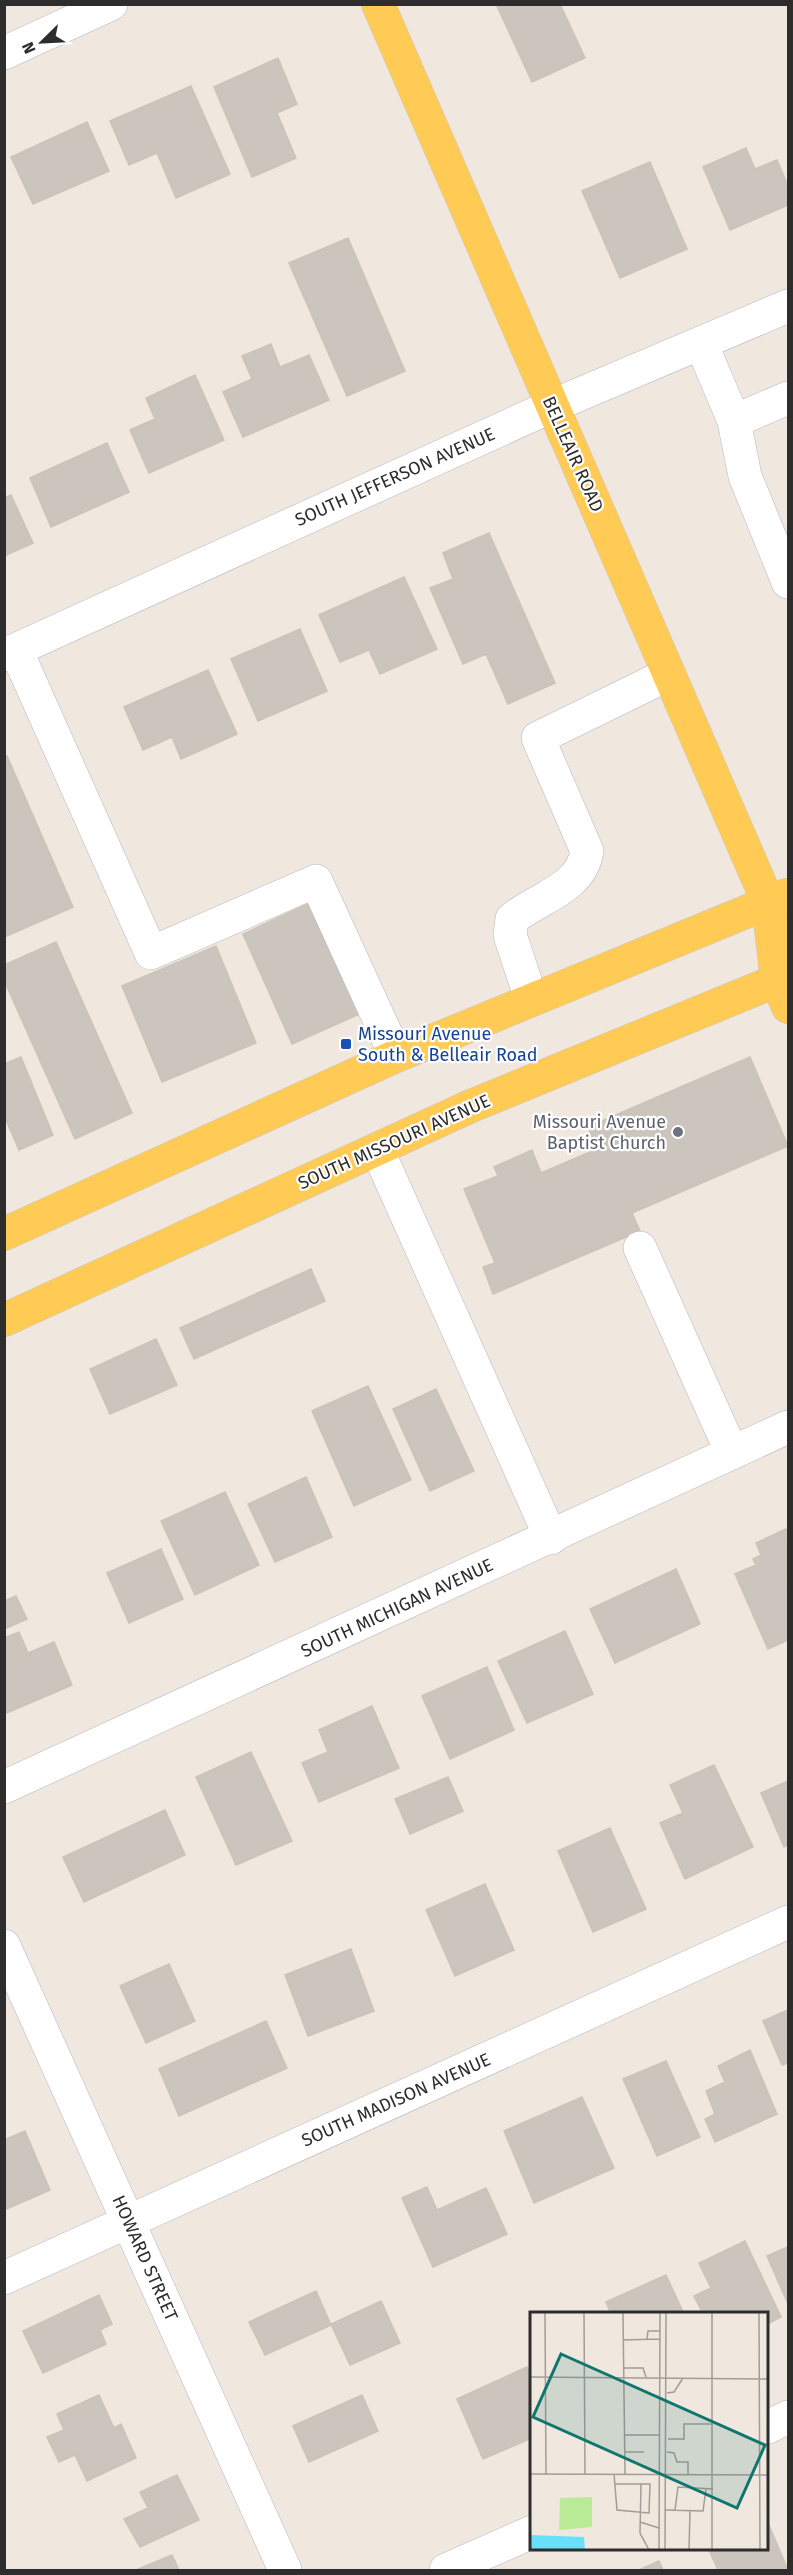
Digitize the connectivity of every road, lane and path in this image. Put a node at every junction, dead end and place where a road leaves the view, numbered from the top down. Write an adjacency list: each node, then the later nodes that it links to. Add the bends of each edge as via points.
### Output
1 (111, 4): 3 (street)
2 (378, 4): 7 (main road, BELLEAIR ROAD)
3 (4, 53)
4 (789, 306): 5 (street, SOUTH JEFFERSON AVENUE)
5 (701, 343): 7 (street, SOUTH JEFFERSON AVENUE); 8 (street)
6 (789, 398): 8 (street)
7 (552, 406): 10 (street, SOUTH JEFFERSON AVENUE); 11 (main road, BELLEAIR ROAD)
8 (734, 421): 9 (street, via 745,476)
9 (789, 582)
10 (10, 652): 16 (street, via 151,953 316,881)
11 (669, 674): 12 (main road, BELLEAIR ROAD); 15 (street, via 538,738 587,851 584,866 571,883 512,919 510,935)
12 (778, 898): 13 (main road, BELLEAIR ROAD); 14 (main road, BELLEAIR ROAD); 15 (main road)
13 (789, 928)
14 (785, 988): 17 (main road, SOUTH MISSOURI AVENUE, via 491,1097)
15 (531, 999): 16 (main road)
16 (396, 1056): 18 (main road)
17 (377, 1149): 20 (main road, SOUTH MISSOURI AVENUE); 23 (street)
18 (4, 1234)
19 (640, 1248): 22 (street)
20 (4, 1320)
21 (789, 1427): 22 (street, SOUTH MICHIGAN AVENUE)
22 (732, 1453): 23 (street, SOUTH MICHIGAN AVENUE)
23 (551, 1538): 24 (street, SOUTH MICHIGAN AVENUE)
24 (4, 1787)
25 (789, 1922): 27 (street, SOUTH MADISON AVENUE)
26 (4, 1946): 27 (street, HOWARD STREET)
27 (129, 2221): 28 (street, SOUTH MADISON AVENUE); 32 (street, HOWARD STREET)
28 (4, 2278)
29 (789, 2417): 30 (street)
30 (769, 2427)
31 (530, 2533): 33 (street)
32 (285, 2571)
33 (446, 2571)

